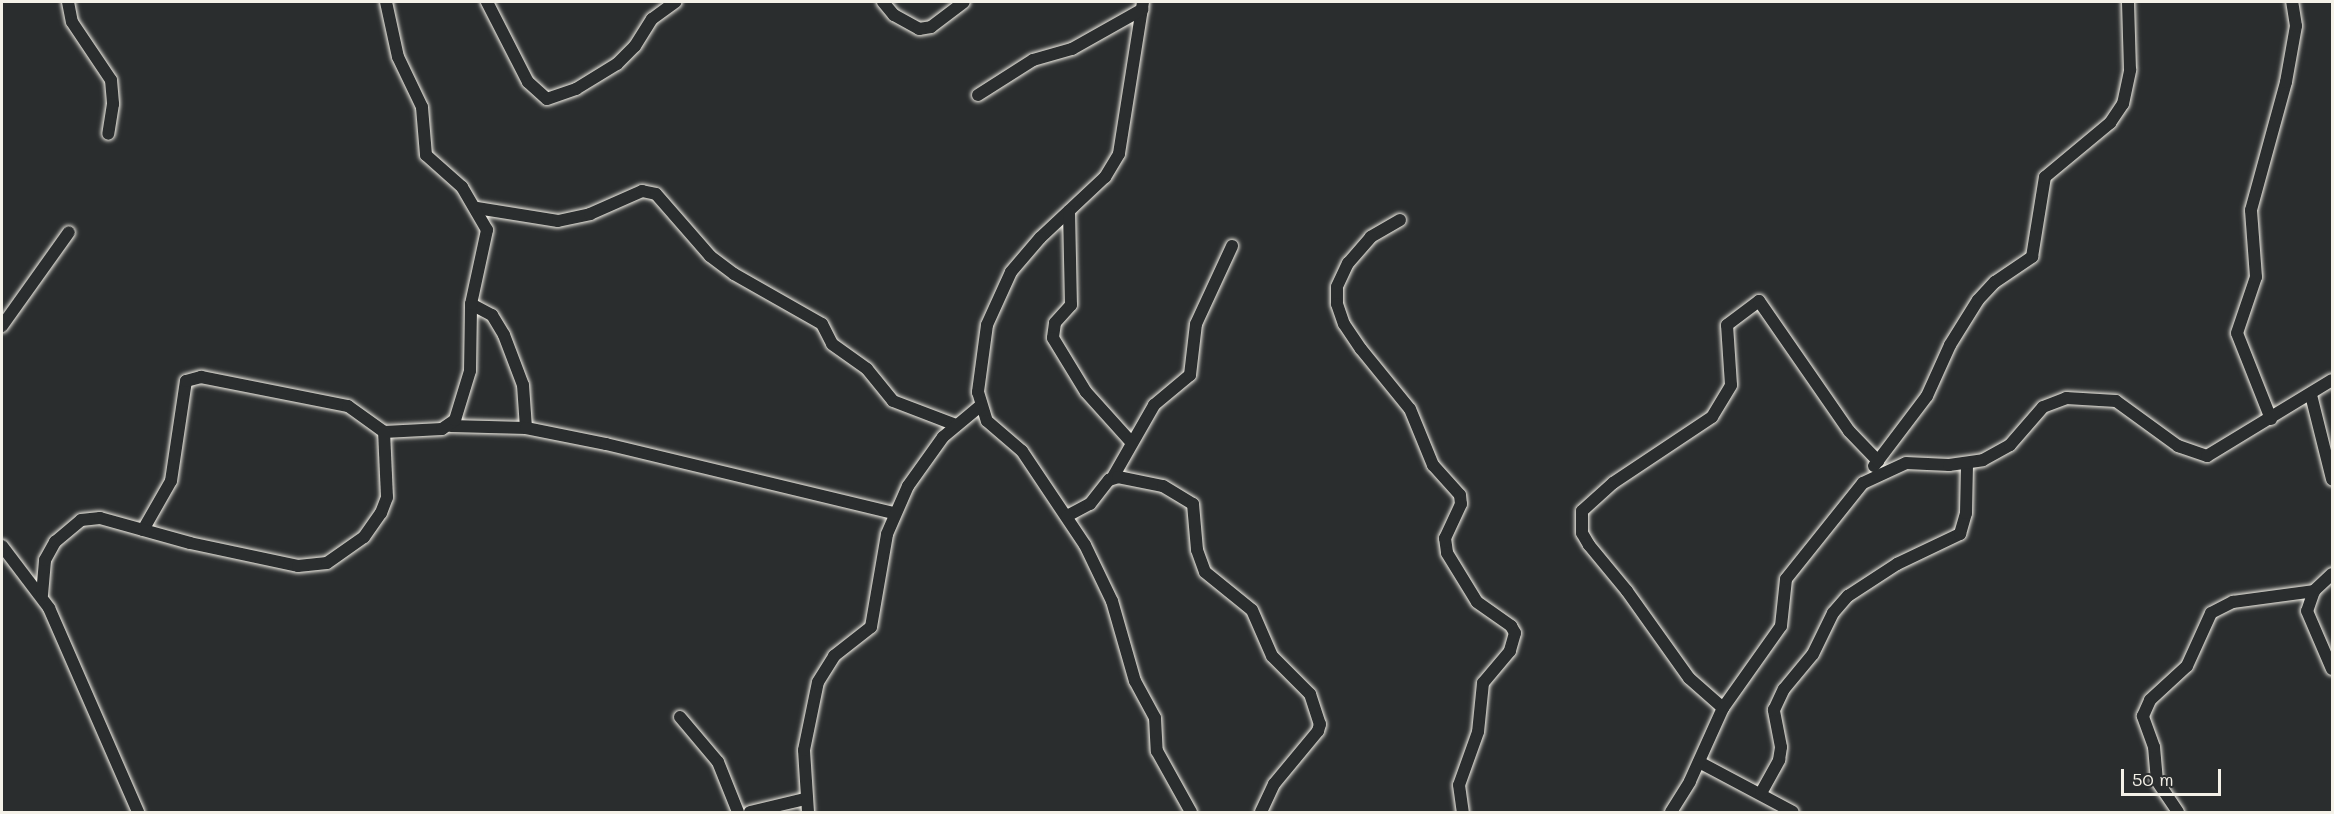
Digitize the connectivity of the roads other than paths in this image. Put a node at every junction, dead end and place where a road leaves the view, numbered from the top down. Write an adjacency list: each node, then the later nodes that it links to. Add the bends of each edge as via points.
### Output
1 (68, 2): 13 (street, via 72,22 111,80 114,104)
2 (386, 2): 14 (street, via 398,57 422,107 426,155 462,187)
3 (487, 2): 4 (street, via 528,82 547,99 576,89 617,64 652,20)
4 (675, 2)
5 (883, 2): 6 (street, via 894,15 919,28 931,27)
6 (963, 2)
7 (2121, 2): 11 (street)
8 (2128, 2): 11 (street)
9 (2292, 2): 24 (street, via 2296,26 2286,82 2251,210 2256,277 2237,333)
10 (1143, 5): 12 (street, via 1072,49 1033,60); 15 (street, via 1119,154 1105,177)
11 (2128, 15): 30 (street, via 2130,70 2123,105 2110,123 2045,177 2032,256 1995,282 1978,300 1958,331 1927,396)
12 (978, 95)
13 (108, 134)
14 (477, 208): 19 (street, via 487,233); 25 (street, via 558,221 590,214 642,191 656,194 710,256 822,324 832,344 867,369 893,401)
15 (1069, 211): 23 (street, via 1025,253 1001,289 982,348); 29 (street, via 1071,305 1055,323 1053,338 1086,392)
16 (1400, 220): 54 (street, via 1371,237 1348,263 1337,287 1337,304 1360,349 1410,409 1433,465 1460,495 1461,504 1445,538 1451,559 1477,602 1515,633 1510,651 1483,683 1478,732 1459,785)
17 (69, 232): 20 (street)
18 (1232, 246): 29 (street, via 1196,324 1190,375 1154,405)
19 (471, 304): 26 (street, via 470,371); 27 (street, via 492,315 504,335 523,385)
20 (2, 326)
21 (2332, 380): 22 (street)
22 (2311, 394): 24 (street); 33 (street)
23 (979, 407): 25 (street); 36 (street, via 996,432 1022,451)
24 (2271, 419): 31 (street, via 2213,453 2199,455 2178,446 2116,401 2066,398 2043,407 2001,452)
25 (956, 425): 35 (street, via 922,463)
26 (451, 426): 27 (street); 28 (street)
27 (526, 428): 35 (street, via 632,449)
28 (384, 432): 37 (street, via 387,497 381,513 364,537 327,563 298,566); 37 (street, via 348,406 201,377 186,381 171,481)
29 (1131, 442): 32 (street)
30 (1878, 461): 34 (street); 43 (street, via 1849,431 1759,301 1727,325 1731,385 1713,417 1613,483 1582,512 1580,523 1589,544 1689,678)
31 (1966, 464): 34 (street, via 1906,463); 46 (street, via 1966,513 1960,534 1897,564 1848,596 1833,613 1813,654 1784,689 1774,710 1781,747 1779,760)
32 (1113, 477): 36 (street, via 1090,504); 53 (street, via 1136,478 1163,486 1193,504 1197,550 1205,572 1249,607 1272,656 1310,694 1320,727 1274,784)
33 (2332, 479)
34 (1863, 483): 43 (street, via 1786,579 1780,626)
35 (894, 513): 47 (street, via 880,564 871,627 834,656 818,682 804,750)
36 (1067, 516): 52 (street, via 1108,591 1129,666 1155,718 1157,751)
37 (143, 530): 41 (street, via 100,518 69,527 45,560)
38 (2, 546): 41 (street)
39 (2332, 574): 40 (street)
40 (2314, 591): 42 (street, via 2308,599 2310,621); 57 (street, via 2233,602 2211,613 2187,666 2145,708 2143,716 2154,747 2157,781)
41 (42, 595): 48 (street)
42 (2332, 669)
43 (1723, 708): 45 (street)
44 (680, 717): 49 (street, via 718,762)
45 (1699, 762): 46 (street); 55 (street)
46 (1761, 793): 56 (street)
47 (805, 799): 50 (street); 51 (street)
48 (138, 813)
49 (738, 813)
50 (750, 813)
51 (808, 813)
52 (1191, 813)
53 (1261, 813)
54 (1463, 813)
55 (1671, 813)
56 (1793, 813)
57 (2178, 813)

